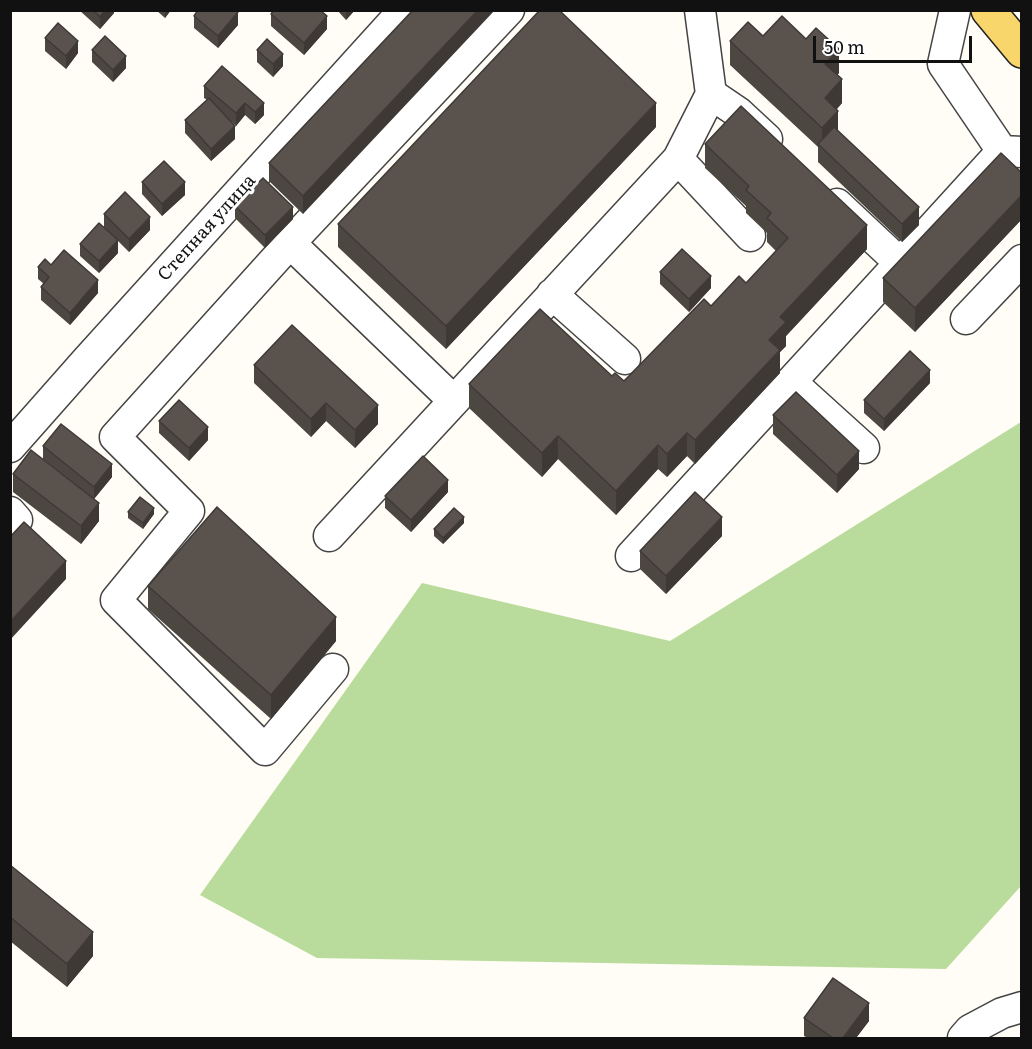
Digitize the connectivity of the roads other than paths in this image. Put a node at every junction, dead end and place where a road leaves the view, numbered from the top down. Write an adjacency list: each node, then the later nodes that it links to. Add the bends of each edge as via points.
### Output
1 (404, 10): 21 (street, Степная улица)
2 (509, 10): 13 (street)
3 (700, 10): 7 (street)
4 (955, 10): 8 (street, via 943,64)
5 (988, 10): 6 (main road)
6 (1022, 51)
7 (711, 94): 9 (street); 10 (street, via 739,113)
8 (1012, 152): 15 (street)
9 (678, 159): 12 (street); 16 (street)
10 (790, 161)
11 (816, 184): 15 (street)
12 (750, 236)
13 (290, 243): 20 (street); 27 (street, via 115,437 189,512 116,600 265,750)
14 (1022, 260): 17 (street)
15 (900, 263): 19 (street)
16 (552, 294): 18 (street); 20 (street)
17 (966, 319)
18 (625, 359)
19 (791, 382): 22 (street); 26 (street)
20 (453, 400): 25 (street)
21 (10, 447)
22 (864, 448)
23 (10, 512): 24 (street, via 17,520)
24 (10, 528)
25 (329, 537)
26 (631, 556)
27 (333, 669)
28 (1022, 1007): 29 (street, via 1002,1013)
29 (963, 1038)

